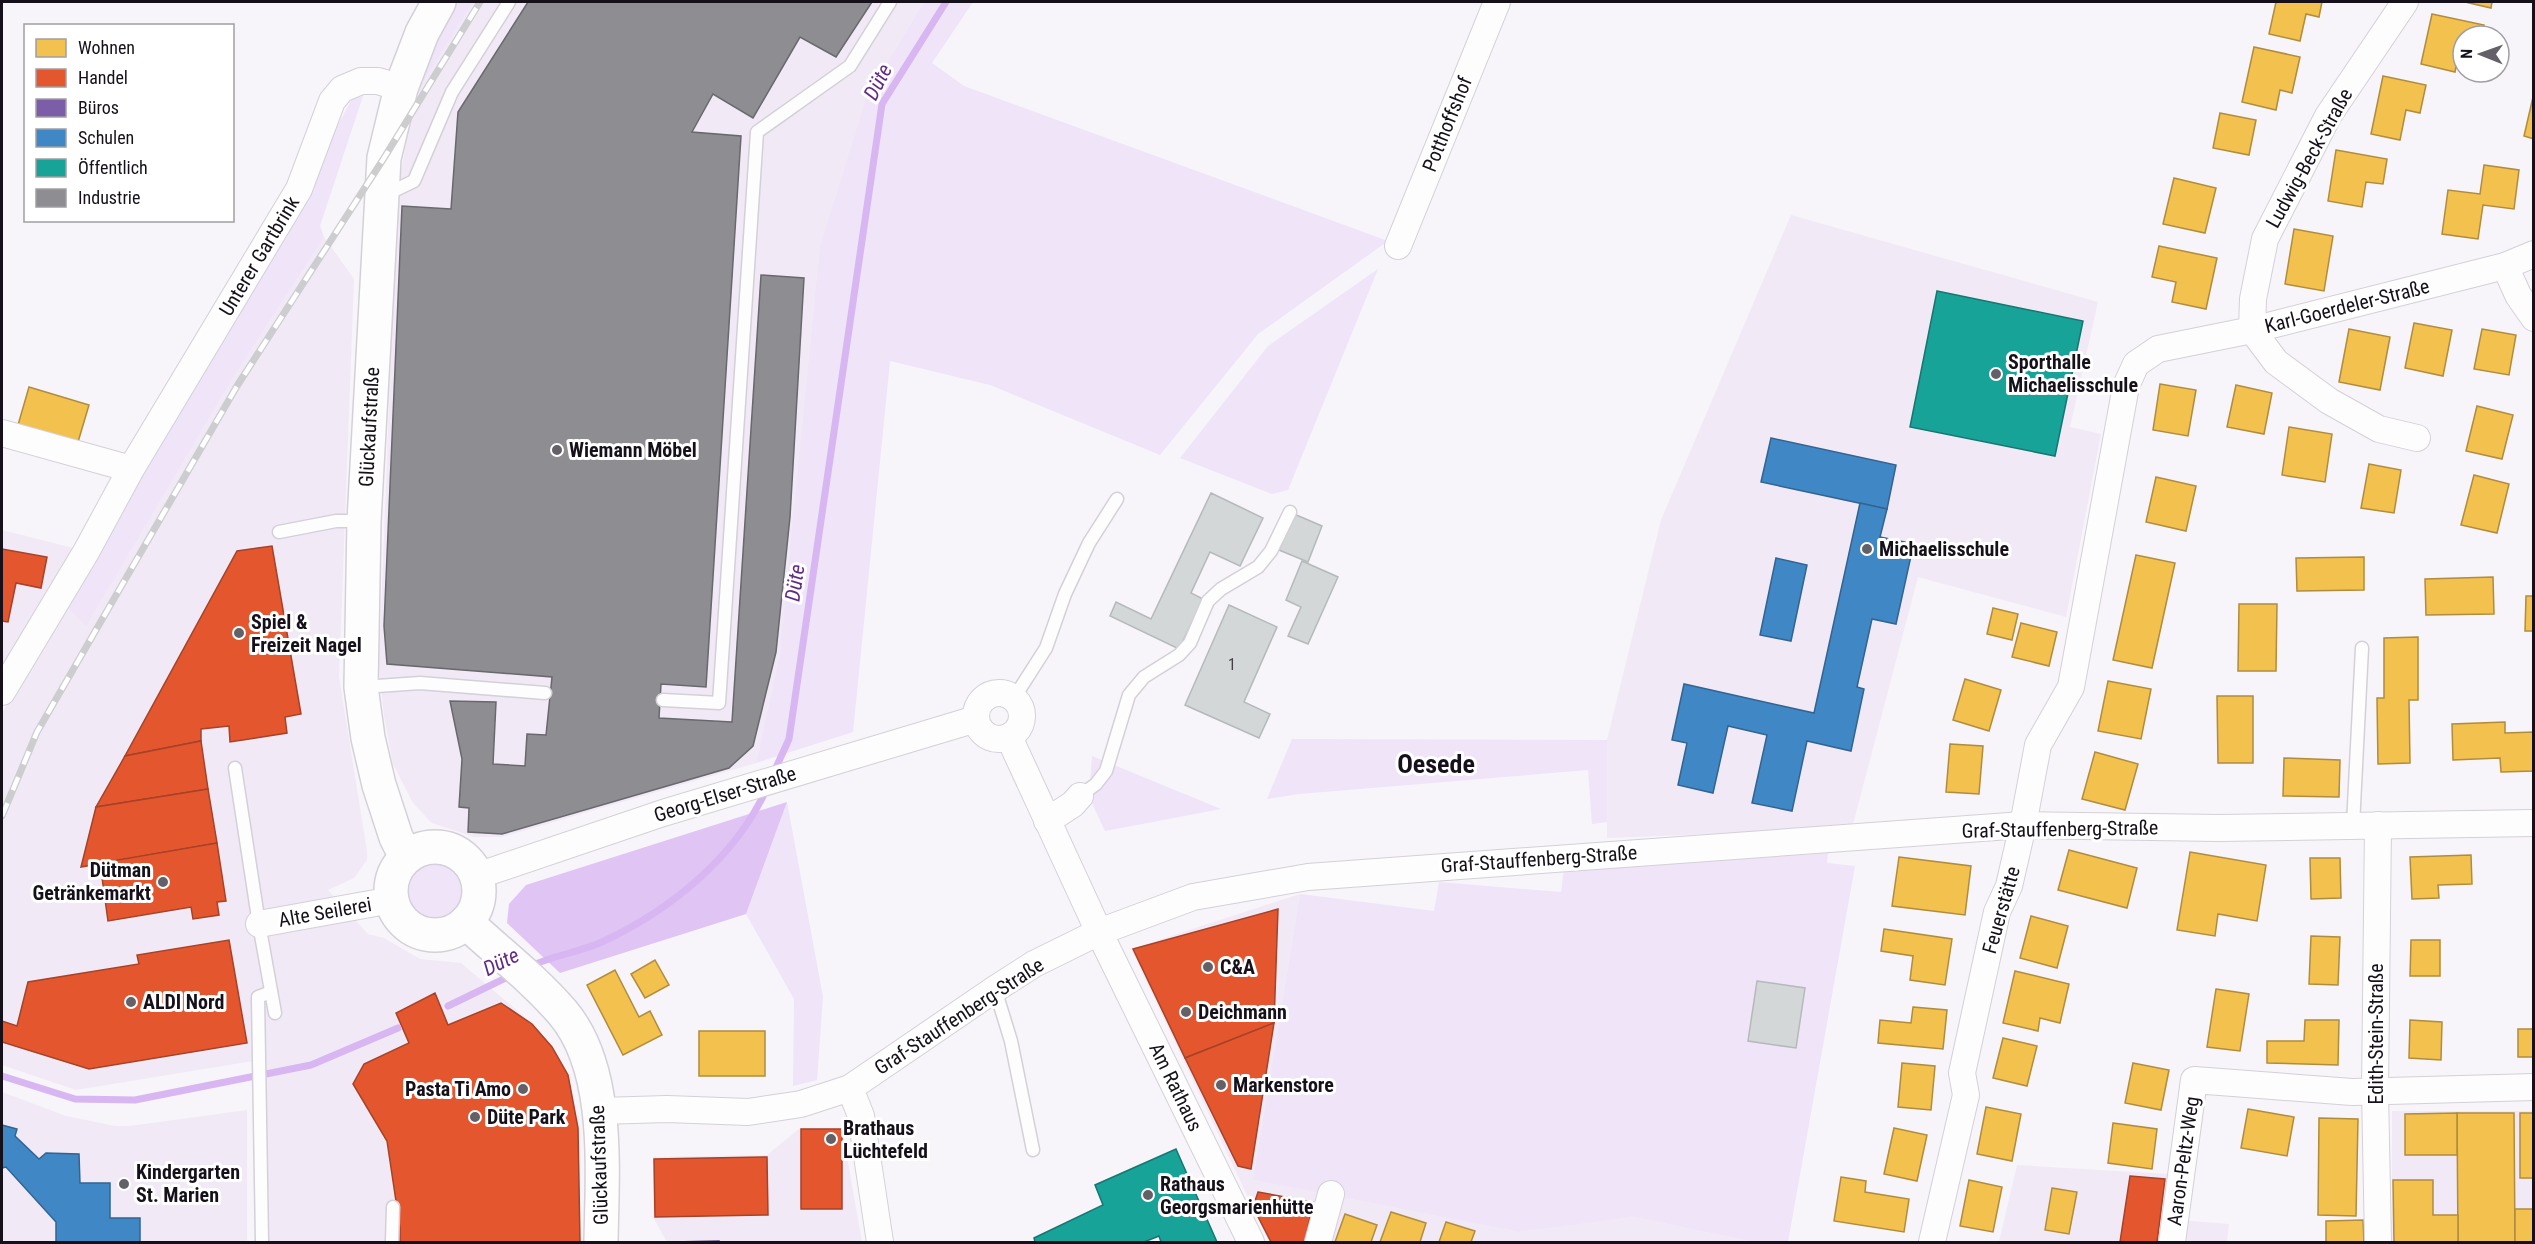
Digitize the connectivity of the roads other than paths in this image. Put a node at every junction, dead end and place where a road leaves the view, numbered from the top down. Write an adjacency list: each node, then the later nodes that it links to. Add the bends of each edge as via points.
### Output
1 (439, 2): 6 (main road, Glückaufstraße, via 422,33)
2 (509, 2): 7 (lane, via 452,92 414,181)
3 (890, 2): 26 (lane, via 849,66 757,132 719,703)
4 (1497, 2): 8 (street, Potthoffshof)
5 (2405, 2): 12 (street, Ludwig-Beck-Straße, via 2328,116 2265,239 2253,299)
6 (401, 88): 7 (main road, Glückaufstraße, via 386,148); 16 (street, Unterer Gartbrink, via 361,81 342,88 332,101 299,189)
7 (381, 196): 19 (main road, Glückaufstraße)
8 (1398, 246)
9 (2534, 254): 10 (street, Karl-Goerdeler-Straße)
10 (2505, 266): 11 (street); 12 (street, Karl-Goerdeler-Straße)
11 (2534, 318)
12 (2252, 330): 13 (street, Karl-Goerdeler-Straße); 15 (street, via 2276,362 2329,401 2379,429)
13 (2158, 349): 33 (street, Feuerstätte, via 2136,364 2126,386 2071,687 2038,745)
14 (2, 433): 16 (street)
15 (2417, 438)
16 (131, 469): 23 (street, Unterer Gartbrink)
17 (1117, 499): 25 (lane, via 1089,543 1046,648)
18 (1290, 512): 30 (lane, via 1271,551 1258,567 1221,588 1208,601 1190,643 1179,655 1144,677 1129,695 1106,771)
19 (364, 521): 20 (lane, via 336,521); 22 (main road, Glückaufstraße)
20 (279, 532)
21 (2362, 648): 34 (lane)
22 (361, 687): 24 (lane, via 420,684); 36 (main road, Glückaufstraße, via 379,784)
23 (2, 692)
24 (544, 693)
25 (1014, 698): 27 (street, via 999,692 984,698); 28 (street, via 1022,719)
26 (663, 700)
27 (976, 719): 28 (street, via 988,736); 37 (street, Georg-Elser-Straße, via 726,794)
28 (1009, 737): 31 (street)
29 (235, 768): 40 (lane, Alte Seilerei)
30 (1080, 796): 31 (street)
31 (1047, 820): 41 (street)
32 (2534, 824): 35 (street, Graf-Stauffenberg-Straße)
33 (2024, 825): 34 (street, Graf-Stauffenberg-Straße); 41 (street, Graf-Stauffenberg-Straße, via 1308,877 1193,897); 58 (street, Feuerstätte, via 2009,886 1997,912 1962,1073 1966,1095)
34 (2352, 825): 35 (street, Graf-Stauffenberg-Straße)
35 (2378, 825): 47 (street, Edith-Stein-Straße)
36 (406, 857): 37 (main road, via 432,846 447,848 465,859); 38 (main road, via 393,876)
37 (477, 876): 39 (main road, via 478,900)
38 (392, 900): 39 (main road, via 396,913 416,931 443,934); 40 (street, Alte Seilerei)
39 (466, 922): 48 (main road, Glückaufstraße, via 564,1014 593,1072)
40 (259, 924): 43 (lane, Alte Seilerei)
41 (1100, 932): 42 (street, Graf-Stauffenberg-Straße, via 1034,964); 56 (street, Am Rathaus)
42 (994, 989): 46 (street, Graf-Stauffenberg-Straße); 49 (lane, via 1011,1041)
43 (271, 992): 44 (lane, Alte Seilerei); 52 (lane, via 258,997)
44 (275, 1013)
45 (2534, 1087): 47 (street)
46 (850, 1088): 48 (street, Graf-Stauffenberg-Straße, via 801,1104 748,1112); 55 (street, via 861,1116)
47 (2375, 1090): 59 (street, Aaron-Peltz-Weg, via 2352,1092 2194,1080); 60 (street, Edith-Stein-Straße)
48 (600, 1111): 54 (main road, Glückaufstraße)
49 (1033, 1150)
50 (1331, 1194): 57 (street)
51 (393, 1208): 53 (lane)
52 (261, 1242)
53 (392, 1242)
54 (601, 1242)
55 (880, 1242)
56 (1251, 1242)
57 (1318, 1242)
58 (1932, 1242)
59 (2172, 1242)
60 (2378, 1242)

